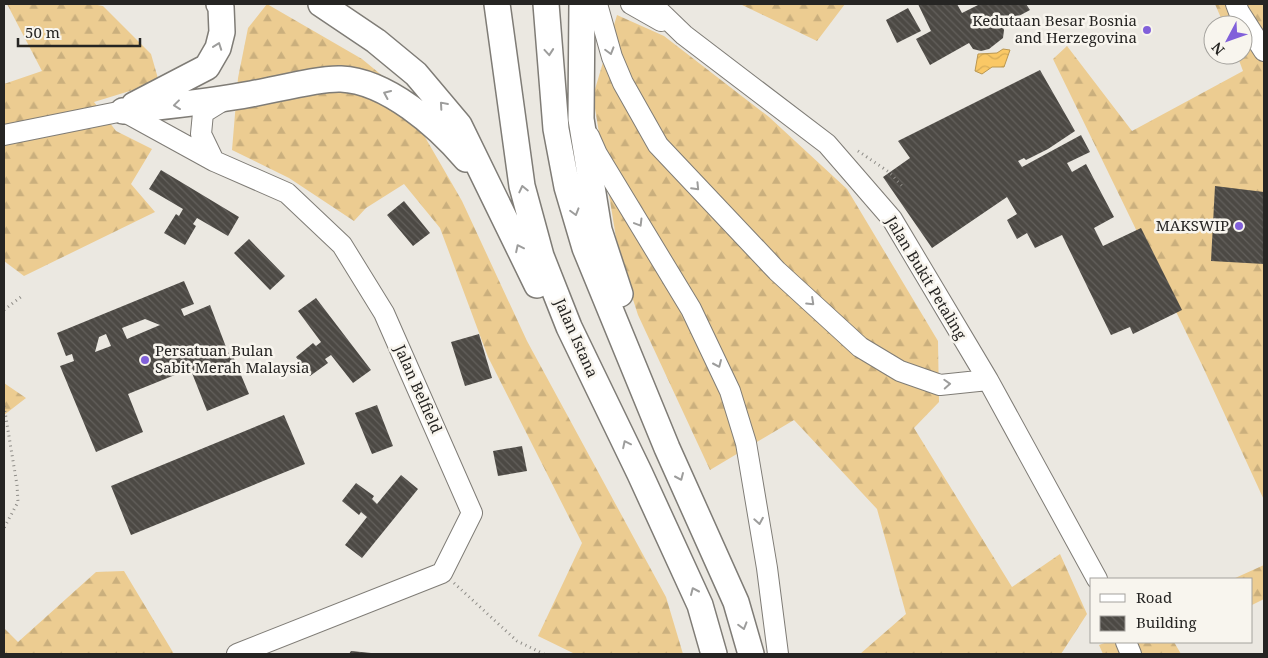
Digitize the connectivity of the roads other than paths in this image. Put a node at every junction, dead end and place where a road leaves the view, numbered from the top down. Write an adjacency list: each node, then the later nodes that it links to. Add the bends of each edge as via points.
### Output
1 (219, 4): 13 (main road, one-way to 1, via 208,66 222,32)
2 (321, 4): 17 (main road, one-way to 2, via 460,125 416,74 376,41)
3 (497, 4): 19 (main road, Jalan Istana, one-way to 3, via 569,327 536,239 522,186)
4 (546, 4): 20 (main road, one-way to 20, via 556,129 567,187 585,248)
5 (582, 4): 14 (main road)
6 (597, 4): 18 (street, one-way to 18, via 623,83 658,145 777,271 860,348 900,371 940,385)
7 (631, 4): 10 (street, Jalan Bukit Petaling)
8 (652, 4): 10 (street, Jalan Bukit Petaling)
9 (1236, 4): 11 (street)
10 (684, 35): 18 (street, Jalan Bukit Petaling, via 833,150 892,219)
11 (1264, 51)
12 (226, 99): 13 (main road, one-way to 13); 16 (street, via 203,113 201,134); 17 (main road, one-way to 12, via 446,135 421,114 368,86 341,79)
13 (123, 111): 15 (street); 16 (street, Jalan Belfield)
14 (581, 119): 20 (main road, via 599,230); 25 (street, one-way to 25, via 597,154 691,310 730,391 746,442)
15 (4, 135)
16 (214, 161): 22 (street, Jalan Belfield, via 287,193 342,245 384,313 472,513 442,572)
17 (488, 184): 19 (main road, one-way to 17, via 551,314)
18 (988, 380): 21 (street, Jalan Bukit Petaling)
19 (611, 413): 23 (main road, Jalan Istana, one-way to 19, via 700,604)
20 (667, 448): 24 (main road, one-way to 24, via 736,602)
21 (1096, 578)
22 (237, 654)
23 (714, 654)
24 (751, 654)
25 (778, 654)

